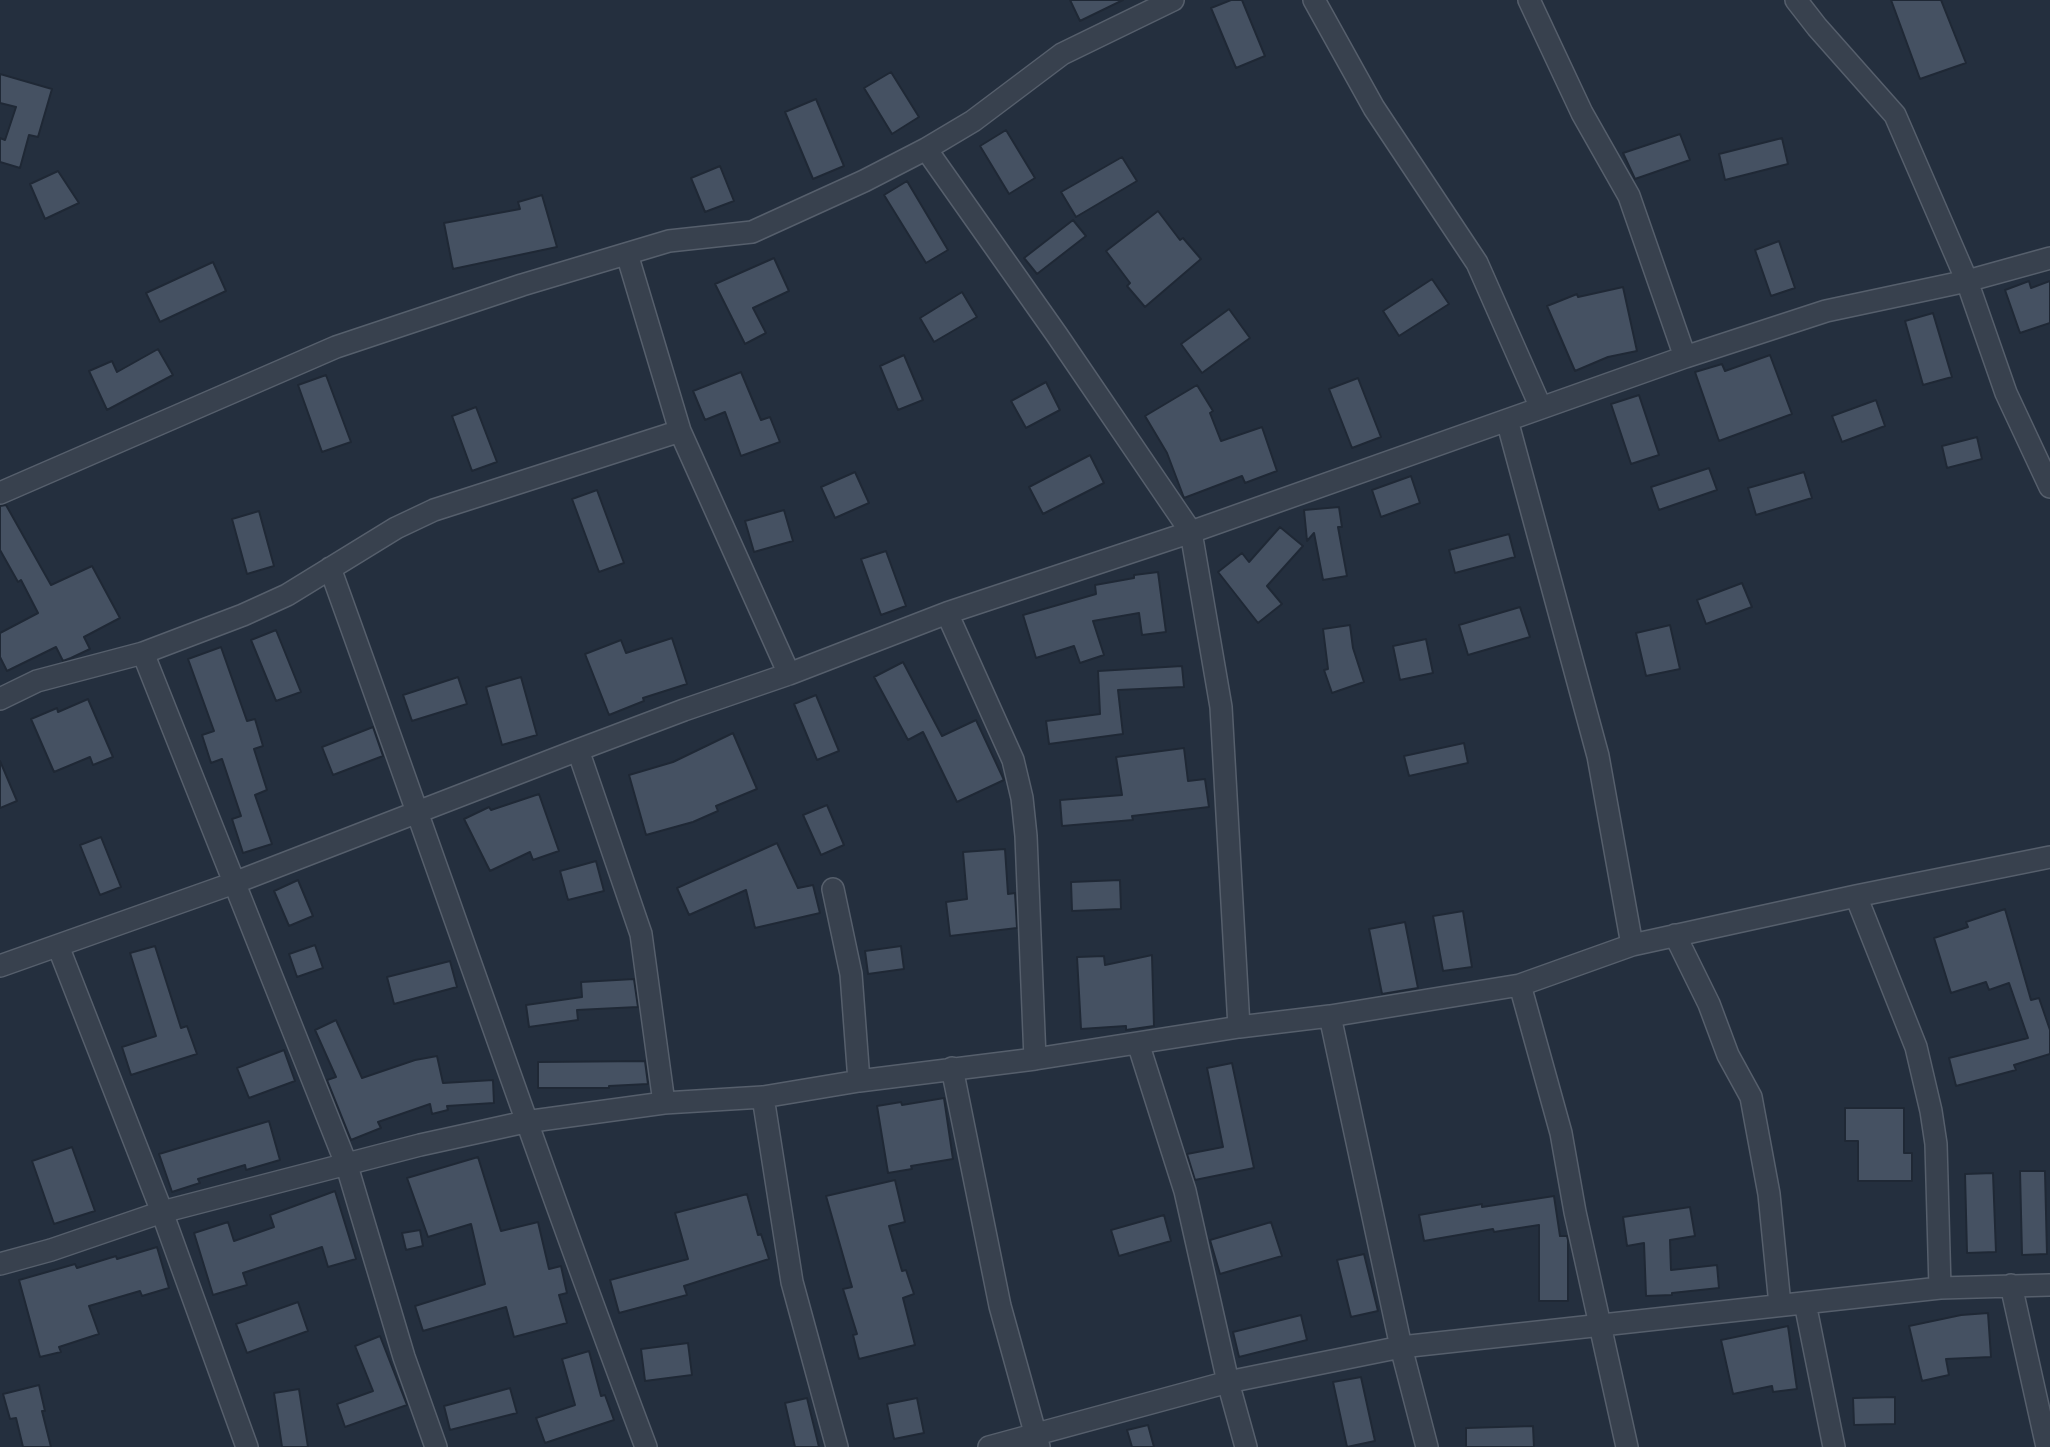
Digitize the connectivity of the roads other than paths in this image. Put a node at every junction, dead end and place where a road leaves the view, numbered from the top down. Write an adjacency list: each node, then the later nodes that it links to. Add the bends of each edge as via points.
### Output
1 (1173, 0): 5 (street, via 1062,54 974,121)
2 (1314, 0): 10 (street, via 1374,108 1477,263)
3 (1529, 0): 9 (street, via 1581,113 1629,195)
4 (1796, 0): 8 (street, via 1895,115)
5 (926, 149): 6 (street, via 752,232 669,242); 15 (street)
6 (627, 254): 12 (street); 14 (street, via 337,347)
7 (2050, 258): 8 (street)
8 (1967, 281): 9 (street, via 1826,311); 13 (street, via 2006,393)
9 (1685, 357): 10 (street)
10 (1541, 408): 11 (street)
11 (1507, 420): 15 (street); 28 (street, via 1598,756)
12 (680, 430): 16 (street, via 433,510); 19 (street)
13 (2050, 487)
14 (0, 493)
15 (1191, 532): 17 (street); 33 (street, via 1221,708)
16 (330, 568): 18 (street, via 276,600); 22 (street)
17 (947, 613): 19 (street); 35 (street, via 1013,760 1021,798)
18 (143, 653): 20 (street, via 37,681); 24 (street)
19 (789, 674): 21 (street)
20 (0, 699)
21 (578, 750): 22 (street); 39 (street, via 641,934)
22 (418, 811): 24 (street); 40 (street)
23 (2050, 857): 26 (street)
24 (234, 883): 29 (street); 41 (street)
25 (833, 889): 37 (street, via 851,974)
26 (1856, 896): 27 (street); 46 (street, via 1916,1047 1931,1111)
27 (1675, 935): 28 (street); 48 (street, via 1751,1097 1769,1194)
28 (1632, 945): 31 (street)
29 (58, 946): 30 (street); 42 (street)
30 (0, 966)
31 (1520, 985): 32 (street); 49 (street, via 1560,1132)
32 (1330, 1016): 33 (street); 50 (street)
33 (1239, 1027): 34 (street)
34 (1138, 1043): 35 (street); 51 (street, via 1185,1191)
35 (1035, 1059): 36 (street)
36 (952, 1068): 37 (street); 52 (street, via 1000,1306)
37 (859, 1080): 38 (street)
38 (763, 1097): 39 (street); 56 (street, via 792,1282)
39 (664, 1103): 40 (street)
40 (525, 1122): 41 (street); 55 (street)
41 (347, 1166): 42 (street); 54 (street)
42 (162, 1212): 43 (street); 53 (street)
43 (0, 1264)
44 (2011, 1284): 45 (street); 46 (street); 62 (street)
45 (2050, 1285)
46 (1940, 1288): 47 (street)
47 (1805, 1303): 48 (street); 61 (street)
48 (1780, 1305): 49 (street)
49 (1599, 1325): 50 (street); 60 (street)
50 (1401, 1348): 51 (street); 59 (street)
51 (1228, 1382): 52 (street); 58 (street)
52 (1037, 1441): 57 (street)
53 (247, 1447)
54 (436, 1447)
55 (646, 1447)
56 (837, 1447)
57 (989, 1447)
58 (1245, 1447)
59 (1427, 1447)
60 (1627, 1447)
61 (1834, 1447)
62 (2048, 1447)

